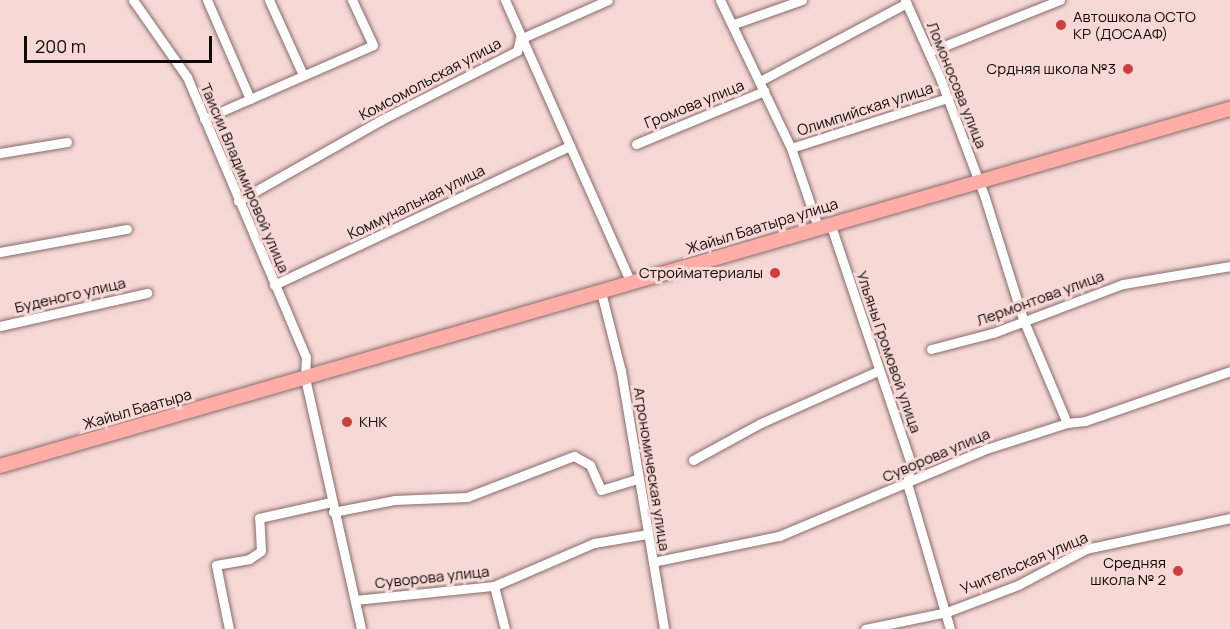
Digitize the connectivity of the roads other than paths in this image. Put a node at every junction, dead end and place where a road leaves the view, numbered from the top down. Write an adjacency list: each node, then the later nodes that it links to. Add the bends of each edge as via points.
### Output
1 (133, 0): 20 (street, Таисии Владимировой улица, via 187,77)
2 (207, 0): 18 (street)
3 (269, 0): 14 (street)
4 (352, 0): 14 (street, via 373,45)
5 (505, 0): 12 (street)
6 (608, 0): 12 (street, Комсомольская улица)
7 (720, 0): 11 (street, Громова улица)
8 (802, 0): 11 (street)
9 (1060, 0): 13 (street)
10 (906, 2): 13 (street, Ломоносова улица); 15 (street)
11 (734, 24): 15 (street, Громова улица)
12 (520, 39): 23 (street); 27 (street, Комсомольская улица, via 517,51 381,120)
13 (929, 52): 17 (street, Ломоносова улица)
14 (303, 75): 18 (street)
15 (760, 81): 16 (street, Громова улица)
16 (764, 91): 22 (street, Громова улица); 24 (street, Громова улица)
17 (948, 98): 24 (street, Олимпийская улица); 26 (street, Ломоносова улица)
18 (250, 99): 20 (street)
19 (1230, 109): 26 (highway, Жайыл Баатыра улица)
20 (204, 119): 27 (street, Таисии Владимировой улица)
21 (67, 142): 25 (street)
22 (636, 144)
23 (570, 146): 32 (street); 33 (street, Коммунальная улица)
24 (791, 148): 28 (street, Громова улица)
25 (0, 153)
26 (980, 182): 28 (highway, Жайыл Баатыра улица); 36 (street, Ломоносова улица)
27 (238, 201): 33 (street, Таисии Владимировой улица)
28 (824, 225): 32 (highway, Жайыл Баатыра улица); 39 (street, Ульяны Громовой улица)
29 (127, 229): 30 (street)
30 (0, 252)
31 (1230, 266): 36 (street, Лермонтова улица, via 1123,284)
32 (631, 283): 34 (highway, Жайыл Баатыра улица)
33 (274, 285): 41 (street, Таисии Владимировой улица, via 306,357)
34 (601, 292): 41 (highway, Жайыл Баатыра улица); 45 (street, Агрономическая улица)
35 (147, 293): 37 (street, Буденого улица)
36 (1023, 319): 38 (street, Лермонтова улица, via 993,333); 42 (street, Ломоносова улица)
37 (0, 326)
38 (931, 349)
39 (878, 371): 43 (street, via 761,423); 46 (street, Ульяны Громовой улица, via 911,464)
40 (1230, 371): 42 (street, Суворова улица, via 1085,421)
41 (305, 378): 44 (highway, Жайыл Баатыра); 47 (street, Таисии Владимировой улица)
42 (1067, 423): 46 (street, Суворова улица, via 986,449)
43 (693, 460)
44 (0, 466)
45 (638, 479): 48 (street, via 601,490 590,465 574,456 467,497 394,500); 50 (street, Агрономическая улица)
46 (907, 483): 51 (street, Суворова улица, via 779,536); 54 (street, Ульяны Громовой улица)
47 (331, 502): 48 (street); 55 (street, via 259,518 261,551 249,559 216,565)
48 (333, 512): 53 (street)
49 (1230, 518): 54 (street, Учительская улица, via 1086,549 1018,585)
50 (648, 534): 51 (street, Агрономическая улица); 52 (street, Суворова улица, via 594,543)
51 (652, 562): 58 (street, Агрономическая улица)
52 (494, 586): 53 (street, Суворова улица); 57 (street)
53 (355, 600): 56 (street)
54 (947, 612): 59 (street, Учительская улица); 60 (street, Ульяны Громовой улица)
55 (229, 629)
56 (361, 629)
57 (505, 629)
58 (664, 629)
59 (865, 629)
60 (950, 629)

